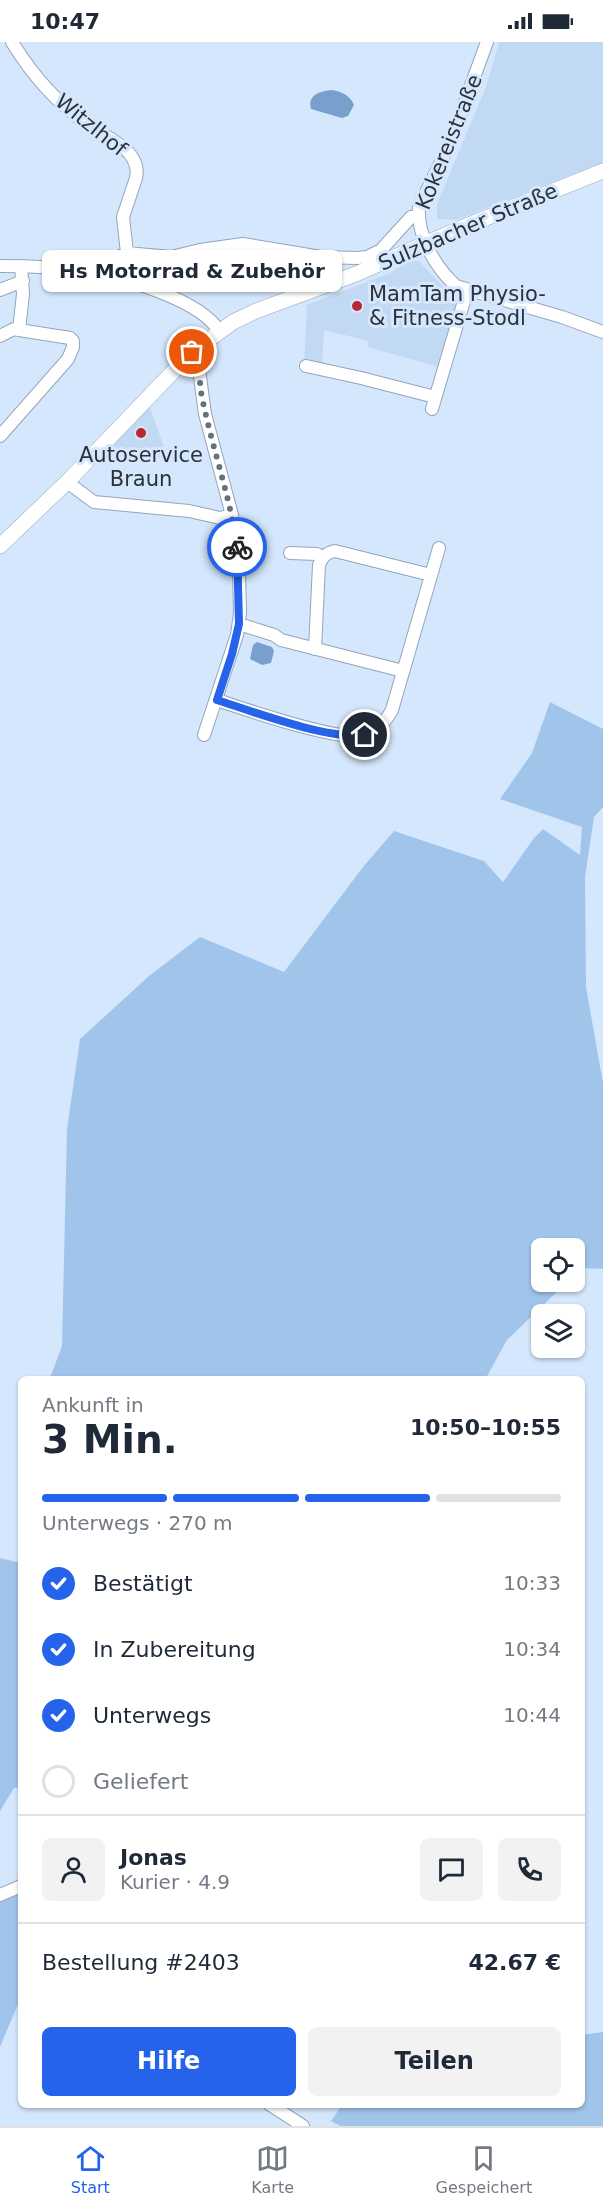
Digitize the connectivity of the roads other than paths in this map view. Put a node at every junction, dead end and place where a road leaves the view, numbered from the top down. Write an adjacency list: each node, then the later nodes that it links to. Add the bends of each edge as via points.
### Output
1 (12, 42): 6 (street, Witzlhof, via 66,108 128,152 136,163 136,178 123,217)
2 (487, 42): 4 (street, Kokereistraße, via 454,134 419,207)
3 (603, 171): 5 (main road, Sulzbacher Straße)
4 (419, 216): 5 (street, Kokereistraße); 6 (street, via 411,217 381,250 367,257 321,257 243,244 171,257)
5 (427, 243): 12 (street, Kokereistraße, via 443,275); 14 (main road, Sulzbacher Straße, via 256,311)
6 (127, 253): 9 (street, via 114,261)
7 (0, 266): 8 (street)
8 (21, 266): 9 (street); 10 (street)
9 (105, 275): 14 (street, via 170,295 198,309)
10 (22, 281): 11 (street); 13 (street)
11 (0, 290)
12 (467, 291): 15 (street, Kokereistraße); 18 (street, via 433,403 361,378)
13 (19, 330): 16 (street); 19 (street, via 70,338 73,347 68,359)
14 (219, 331): 17 (main road, Sulzbacher Straße)
15 (603, 332)
16 (0, 336)
17 (192, 352): 20 (main road, Sulzbacher Straße); 21 (street, via 198,362 205,414)
18 (306, 366)
19 (0, 436)
20 (67, 482): 21 (street, via 94,502 189,511 220,518); 22 (main road, Sulzbacher Straße)
21 (232, 515): 27 (street, via 238,560)
22 (0, 546)
23 (438, 548): 26 (street)
24 (290, 553): 25 (street, via 317,554)
25 (322, 558): 26 (street, via 335,551); 28 (street)
26 (431, 575): 29 (street)
27 (239, 624): 28 (street); 30 (street)
28 (315, 649): 29 (street)
29 (403, 671): 30 (street, via 388,718 365,735 344,736)
30 (217, 700): 31 (street)
31 (204, 735)
32 (18, 1887): 33 (street)
33 (0, 1895)
34 (274, 2108): 35 (street)
35 (303, 2126)

